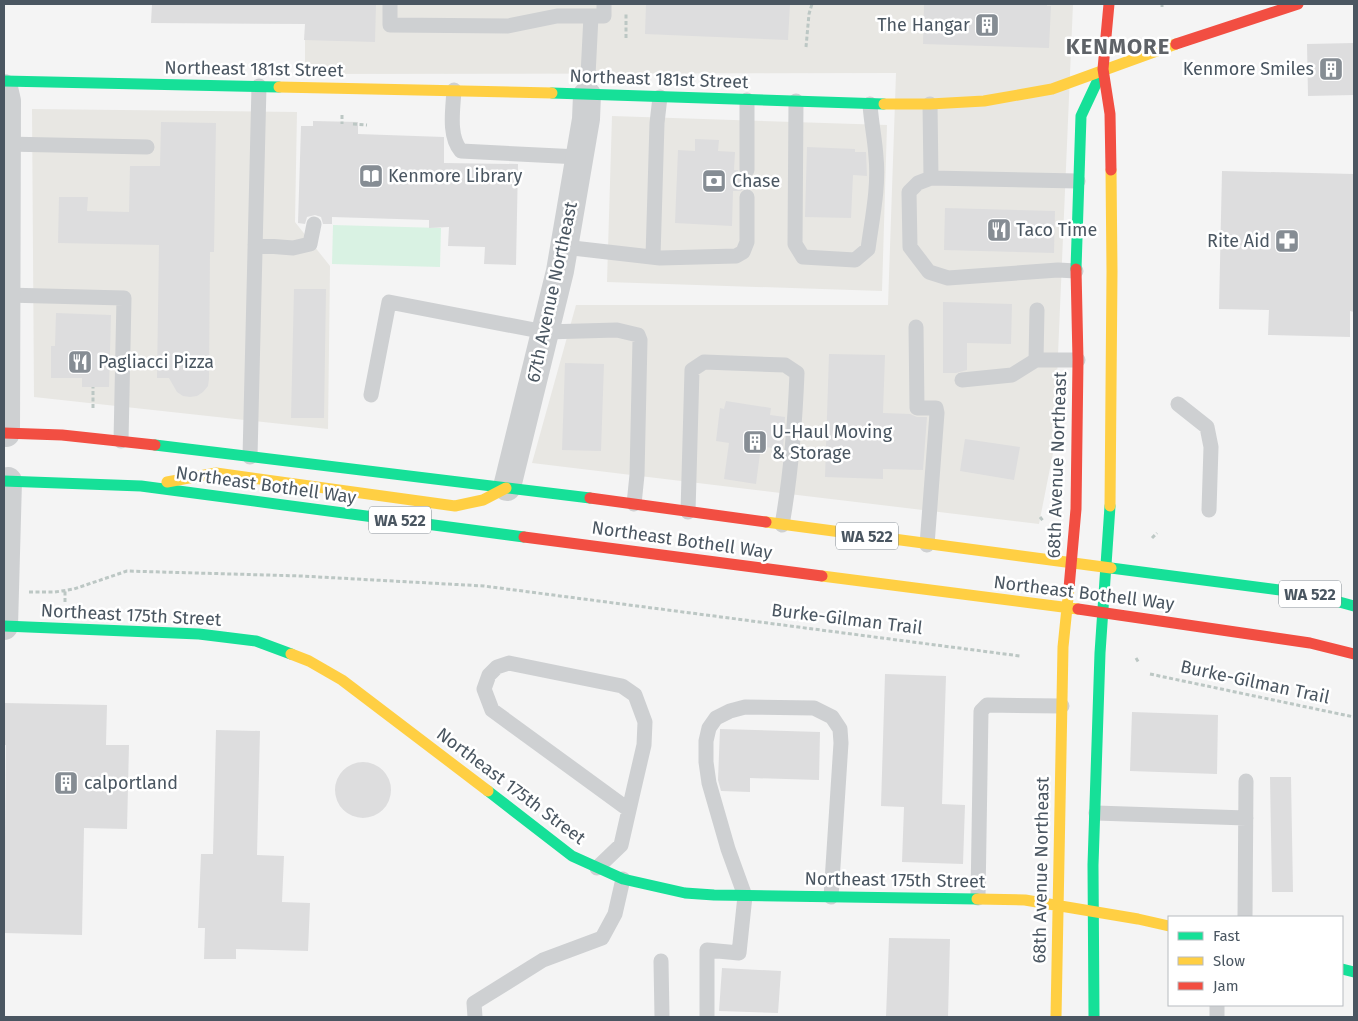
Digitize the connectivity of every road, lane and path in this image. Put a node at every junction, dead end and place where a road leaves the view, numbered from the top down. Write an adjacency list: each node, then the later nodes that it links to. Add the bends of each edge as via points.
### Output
1 (390, 4): 8 (lane, via 390,25 508,26 557,16)
2 (604, 4): 8 (lane, via 604,16)
3 (812, 4): 10 (path)
4 (1109, 4): 11 (main road, 68th Avenue Northeast)
5 (1298, 4): 6 (main road, Northeast 181st Street)
6 (1277, 7): 11 (main road, Northeast 181st Street)
7 (626, 12): 9 (path)
8 (591, 16): 16 (lane)
9 (626, 38)
10 (806, 47)
11 (1103, 69): 21 (main road, Northeast 181st Street, via 1052,89 984,101); 31 (main road, 68th Avenue Northeast, via 1082,116); 67 (main road, 68th Avenue Northeast, via 1110,114 1112,270 1110,513)
12 (4, 81): 13 (main road, Northeast 181st Street)
13 (258, 86): 15 (main road, Northeast 181st Street); 35 (lane)
14 (4, 88): 26 (street)
15 (454, 90): 16 (main road, Northeast 181st Street); 28 (lane, via 454,135 461,151)
16 (587, 95): 17 (main road, Northeast 181st Street); 28 (street, 67th Avenue Northeast)
17 (660, 97): 18 (main road, Northeast 181st Street); 38 (lane)
18 (747, 100): 19 (main road, Northeast 181st Street); 29 (lane)
19 (796, 101): 20 (main road, Northeast 181st Street); 20 (lane, via 795,244 803,257 855,260 868,249 875,185 876,157)
20 (870, 104): 21 (main road, Northeast 181st Street)
21 (930, 104): 30 (lane)
22 (342, 115): 23 (path)
23 (342, 124)
24 (353, 124): 25 (path)
25 (367, 125)
26 (6, 144): 27 (lane); 33 (street)
27 (147, 147)
28 (579, 157): 36 (street, 67th Avenue Northeast)
29 (747, 170)
30 (931, 178): 31 (lane); 39 (lane, via 918,183 909,192 910,246 929,272 948,278)
31 (1078, 181): 39 (main road, 68th Avenue Northeast)
32 (747, 197): 38 (lane, via 747,242 743,252 736,256)
33 (5, 199): 37 (street)
34 (314, 224): 35 (lane, via 310,244 293,248)
35 (255, 245): 53 (lane)
36 (564, 247): 38 (lane); 43 (street, 67th Avenue Northeast)
37 (5, 257): 40 (street)
38 (653, 257)
39 (1076, 271): 45 (main road, 68th Avenue Northeast)
40 (6, 295): 51 (street); 52 (lane, via 124,298)
41 (1037, 310): 44 (lane)
42 (916, 327): 65 (lane, via 917,408 936,408 937,413)
43 (545, 332): 48 (lane, via 389,302); 56 (street, 67th Avenue Northeast); 57 (lane, via 617,330 638,334)
44 (1036, 360): 45 (lane); 46 (lane, via 1012,375)
45 (1078, 360): 66 (main road, 68th Avenue Northeast, via 1076,509)
46 (962, 380)
47 (93, 387): 50 (path)
48 (371, 395)
49 (1178, 404): 58 (lane, via 1207,427 1211,447)
50 (93, 408)
51 (4, 434): 52 (main road, Northeast Bothell Way / WA 522)
52 (121, 441): 53 (main road, Northeast Bothell Way / WA 522)
53 (250, 457): 56 (main road, Northeast Bothell Way / WA 522)
54 (6, 481): 55 (main road, Northeast Bothell Way / WA 522); 72 (street)
55 (141, 486): 56 (main road, via 216,473 455,506 483,500); 70 (main road, Northeast Bothell Way / WA 522)
56 (507, 487): 57 (main road, Northeast Bothell Way / WA 522)
57 (634, 504): 59 (main road, Northeast Bothell Way / WA 522)
58 (1209, 510)
59 (688, 512): 62 (main road, Northeast Bothell Way / WA 522); 62 (lane, via 692,370 704,362 785,365 797,372 796,423)
60 (1040, 517): 61 (path)
61 (1044, 522)
62 (782, 525): 65 (main road, Northeast Bothell Way / WA 522)
63 (1157, 533): 64 (path)
64 (1152, 538)
65 (927, 545): 66 (main road, Northeast Bothell Way / WA 522)
66 (1071, 563): 67 (main road, Northeast Bothell Way / WA 522); 70 (main road, 68th Avenue Northeast)
67 (1106, 568): 69 (main road, Northeast Bothell Way / WA 522, via 1310,594); 71 (main road, 68th Avenue Northeast)
68 (32, 592): 74 (path, Burke-Gilman Trail, via 74,588 127,571 484,586)
69 (1354, 606)
70 (1067, 607): 71 (main road, Northeast Bothell Way / WA 522); 78 (main road, 68th Avenue Northeast)
71 (1103, 612): 73 (main road, Northeast Bothell Way / WA 522, via 1310,644); 82 (main road, 68th Avenue Northeast)
72 (4, 626): 84 (main road, Northeast 175th Street, via 199,634 256,641 309,661 342,680 572,856)
73 (1354, 654)
74 (1020, 656)
75 (1136, 658): 76 (path)
76 (1139, 663)
77 (1150, 674): 79 (path, Burke-Gilman Trail)
78 (1062, 706): 88 (lane, via 987,705 982,711); 89 (main road, 68th Avenue Northeast)
79 (1354, 717)
80 (1246, 781): 83 (lane)
81 (629, 810): 81 (lane, via 644,745 645,722 635,696 622,686 580,677 509,663 497,667 489,675 484,689 492,710); 84 (lane, via 621,845)
82 (1096, 813): 83 (lane); 90 (main road, 68th Avenue Northeast)
83 (1246, 818): 91 (lane)
84 (597, 868): 85 (main road, Northeast 175th Street)
85 (623, 879): 86 (main road, Northeast 175th Street, via 686,893); 94 (lane, via 615,914 602,938 543,960 474,1003)
86 (745, 896): 87 (main road, Northeast 175th Street); 87 (lane, via 709,784 706,740 709,728 716,718 745,708 814,708 832,716 840,729); 96 (lane, via 739,953 708,950)
87 (831, 897): 88 (main road, Northeast 175th Street)
88 (978, 898): 89 (main road, Northeast 175th Street)
89 (1057, 905): 90 (main road, Northeast 175th Street); 97 (main road, 68th Avenue Northeast)
90 (1094, 911): 92 (main road, Northeast 175th Street); 98 (main road, 68th Avenue Northeast)
91 (1245, 916)
92 (1168, 926)
93 (661, 961): 95 (lane)
94 (475, 1017)
95 (662, 1017)
96 (707, 1017)
97 (1056, 1017)
98 (1094, 1017)

